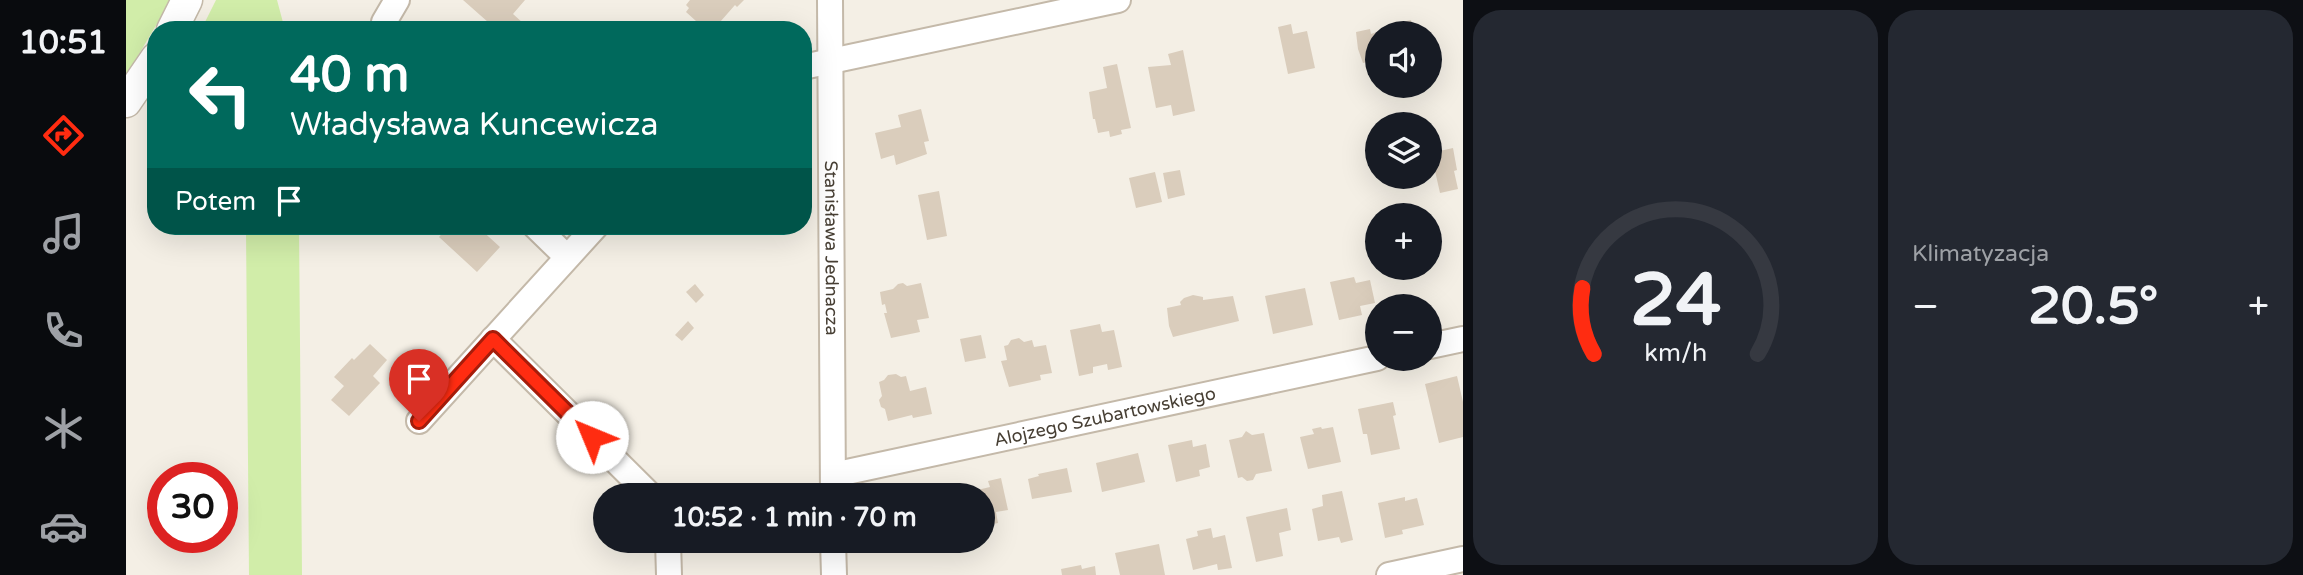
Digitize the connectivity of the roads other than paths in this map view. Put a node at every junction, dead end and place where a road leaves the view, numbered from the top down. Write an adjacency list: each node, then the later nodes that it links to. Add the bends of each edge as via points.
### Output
1 (187, 0): 5 (street)
2 (397, 0): 6 (street)
3 (830, 0): 7 (street, Stanisława Jednacza)
4 (1118, 0): 7 (street)
5 (176, 21)
6 (385, 21)
7 (830, 62): 8 (street); 20 (street, Stanisława Jednacza)
8 (812, 65)
9 (147, 71): 10 (street)
10 (126, 102)
11 (544, 235): 13 (street)
12 (588, 235): 13 (street)
13 (567, 257): 14 (street)
14 (493, 339): 18 (street); 19 (street)
15 (1463, 339): 16 (street)
16 (1442, 343)
17 (1365, 361): 21 (street, Alojzego Szubartowskiego)
18 (419, 421)
19 (638, 483)
20 (833, 483)
21 (842, 483)
22 (668, 553): 26 (street)
23 (834, 553): 27 (street)
24 (1463, 559): 25 (street)
25 (1397, 574)
26 (669, 575)
27 (834, 575)

